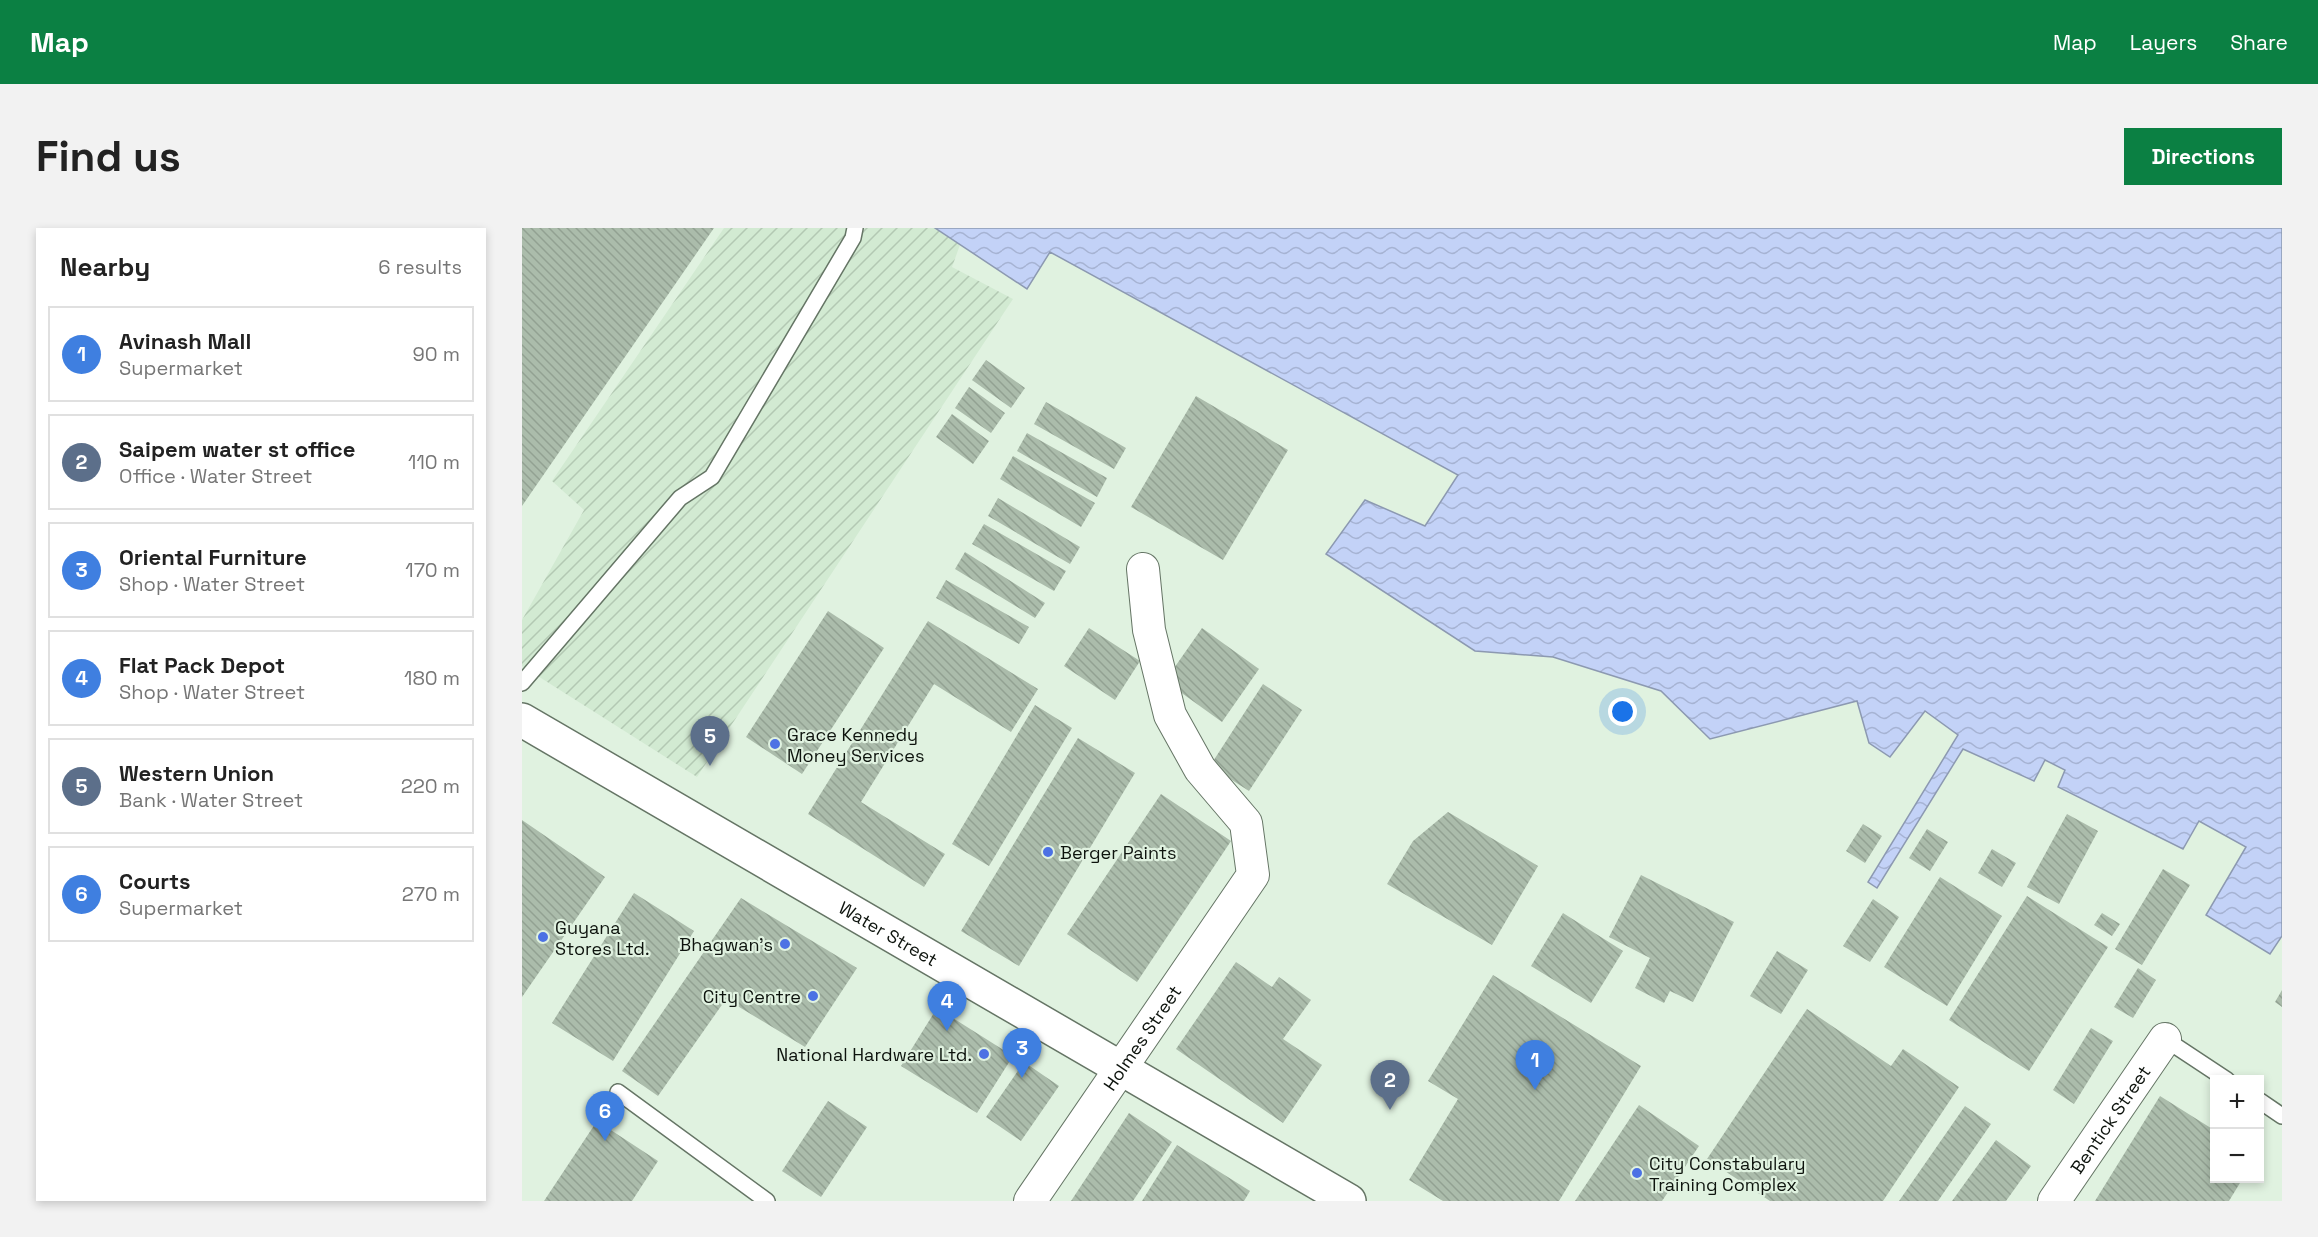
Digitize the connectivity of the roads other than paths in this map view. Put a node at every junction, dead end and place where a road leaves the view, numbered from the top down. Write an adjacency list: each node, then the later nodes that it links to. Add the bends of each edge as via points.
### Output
1 (855, 228): 3 (lane, via 853,238 712,477 680,498)
2 (1143, 568): 6 (street, Holmes Street, via 1149,630 1170,715 1200,769 1245,823 1253,875)
3 (522, 683)
4 (522, 720): 6 (street, Water Street)
5 (2165, 1039): 7 (lane); 14 (street, Bentick Street)
6 (1121, 1070): 12 (street, Holmes Street); 13 (street, Water Street)
7 (2219, 1075)
8 (618, 1092): 11 (lane)
9 (2264, 1104): 10 (lane)
10 (2282, 1116)
11 (767, 1201)
12 (1030, 1201)
13 (1349, 1201)
14 (2054, 1201)

